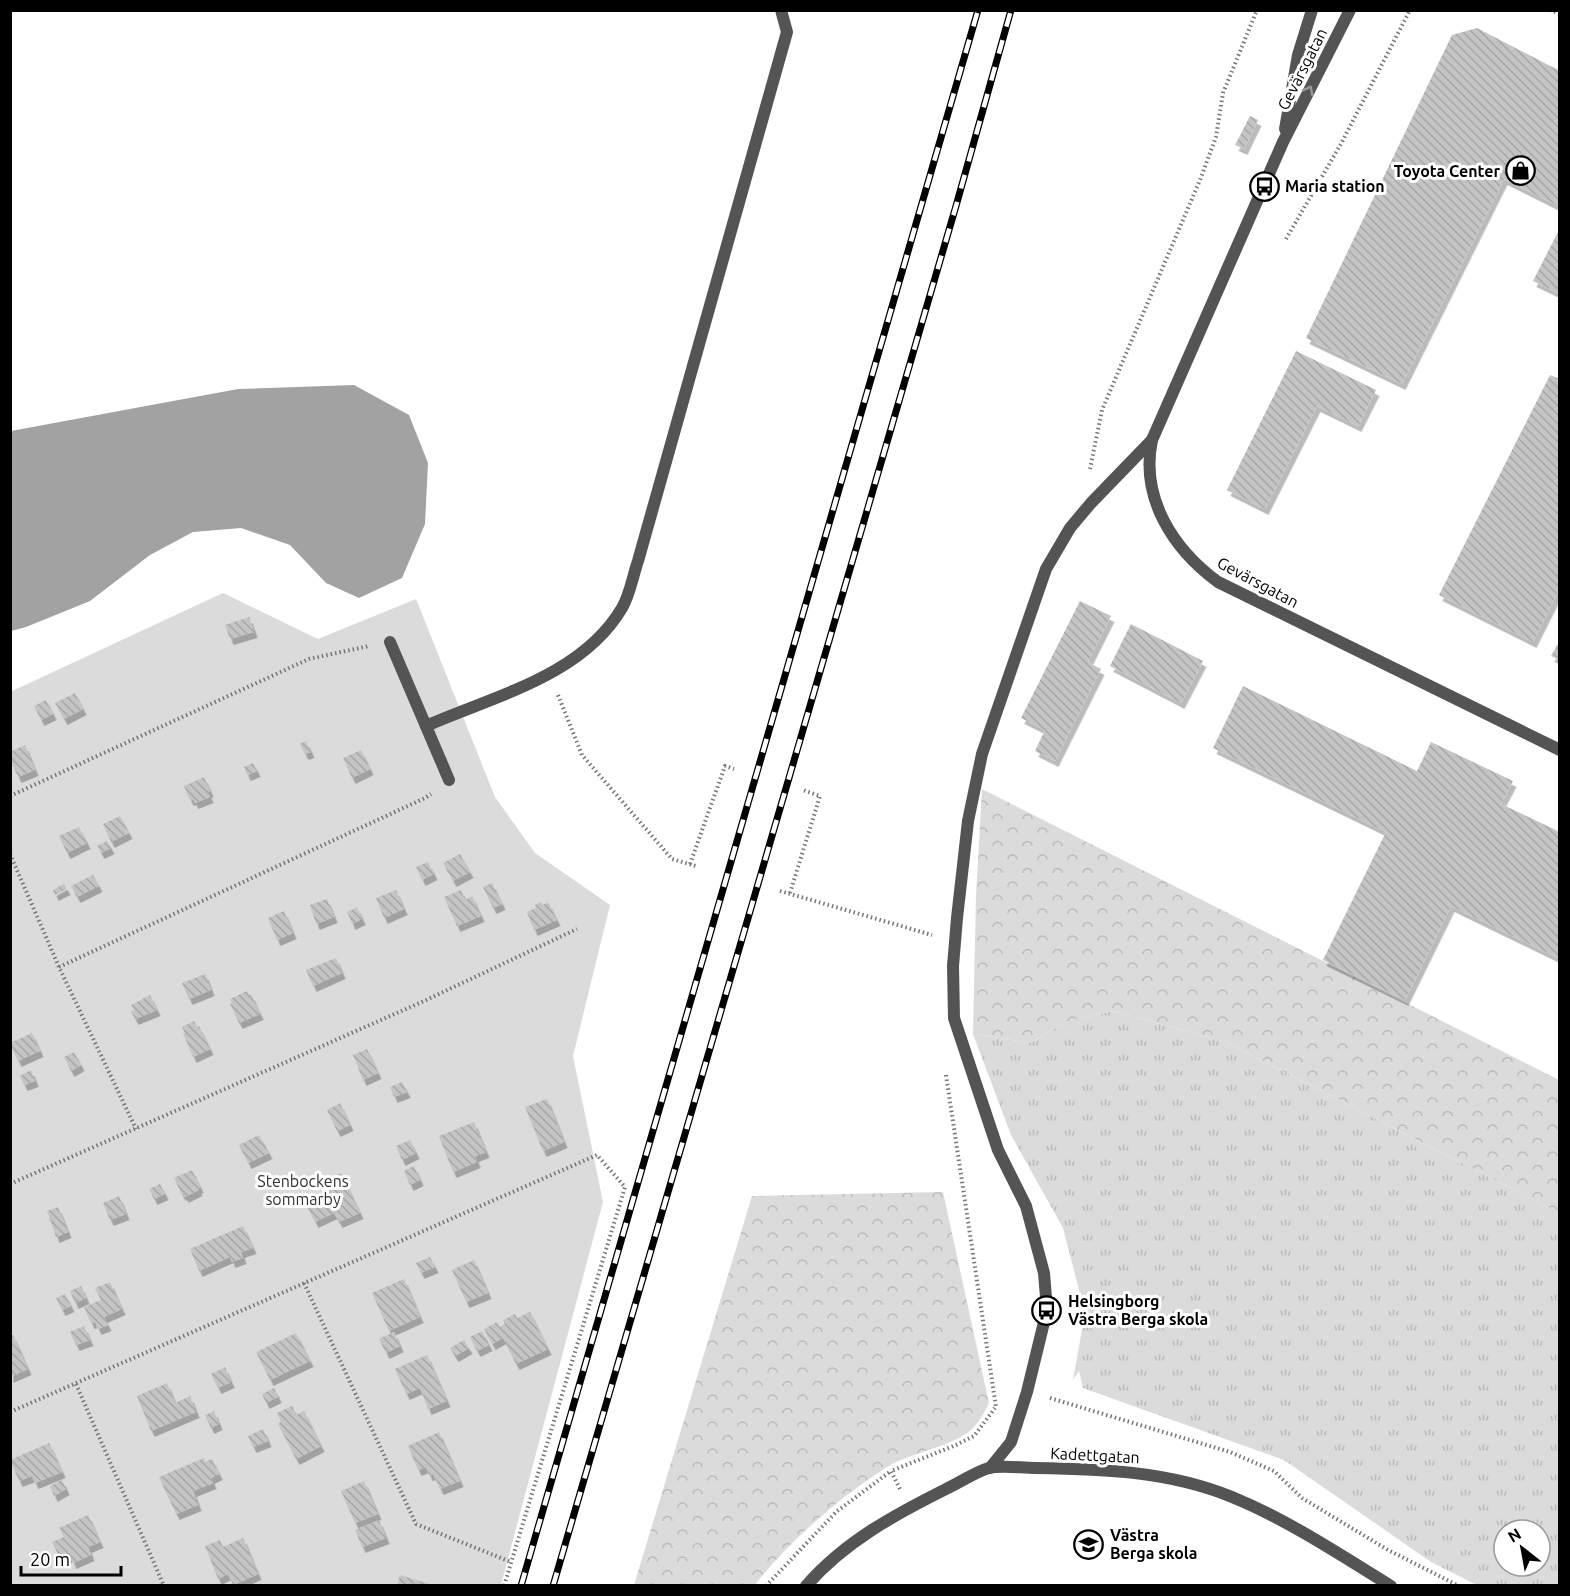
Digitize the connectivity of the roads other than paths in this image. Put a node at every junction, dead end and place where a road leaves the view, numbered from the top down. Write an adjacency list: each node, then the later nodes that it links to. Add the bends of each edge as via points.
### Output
1 (781, 10): 7 (street, via 787,32 623,608 592,646 550,675)
2 (1312, 10): 4 (street, Gevärsgatan, via 1298,55)
3 (1350, 10): 4 (street, Gevärsgatan, one-way to 3)
4 (1282, 142): 5 (street, Gevärsgatan)
5 (1152, 440): 8 (street, Gevärsgatan, via 1149,478 1158,506 1177,544 1218,582); 10 (street, via 1070,528 1046,569 982,754 968,821 953,966 954,1018 998,1150 1026,1206 1044,1273 1047,1310 1011,1442)
6 (390, 642): 7 (street)
7 (426, 726): 9 (street)
8 (1560, 750)
9 (449, 780)
10 (990, 1468): 11 (street, Kadettgatan, via 910,1506 865,1533 819,1570); 12 (street, Kadettgatan, via 1131,1472 1188,1481 1286,1522)
11 (806, 1586)
12 (1391, 1586)

